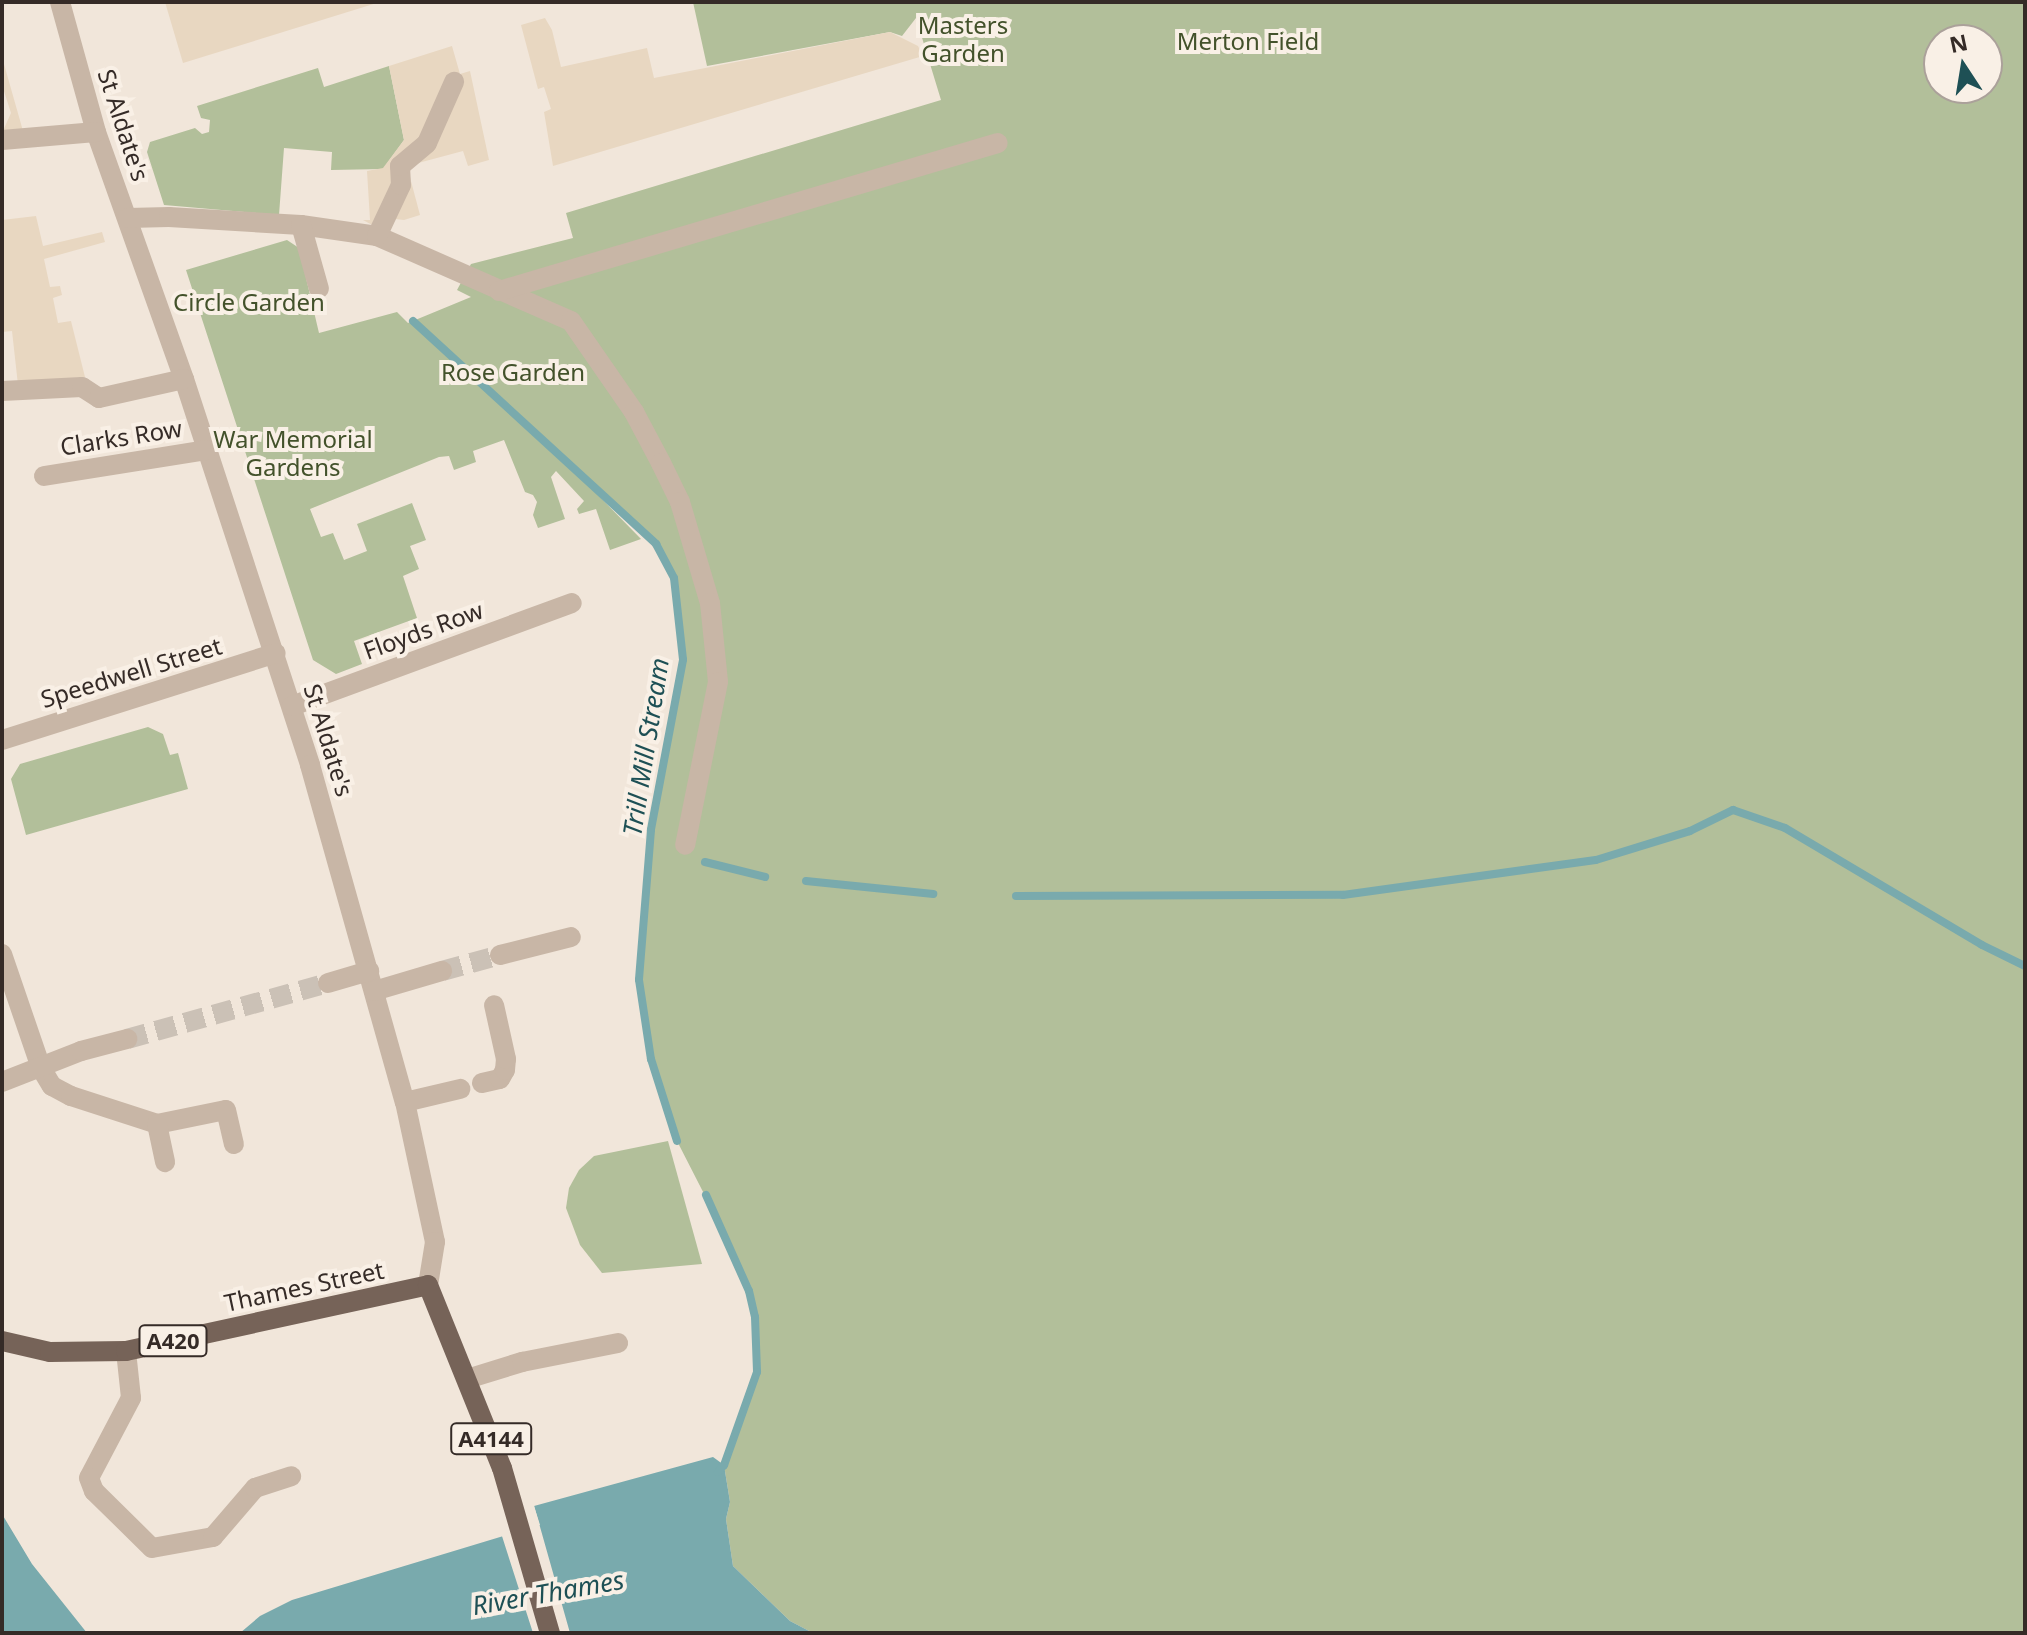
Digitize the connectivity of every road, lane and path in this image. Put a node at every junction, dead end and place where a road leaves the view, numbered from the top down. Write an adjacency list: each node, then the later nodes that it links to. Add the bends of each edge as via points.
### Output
1 (60, 2): 3 (street, St Aldate's)
2 (454, 82): 8 (street, via 427,143 400,166 401,185)
3 (96, 132): 4 (street); 6 (street, St Aldate's)
4 (2, 140)
5 (998, 143): 10 (street)
6 (128, 218): 7 (street); 11 (street, St Aldate's)
7 (301, 225): 8 (street); 9 (street)
8 (377, 236): 10 (street)
9 (319, 289)
10 (499, 291): 19 (street, via 571,321 634,412 680,502 699,558 710,603 718,682)
11 (184, 379): 12 (street, via 99,398 82,387); 13 (street, St Aldate's)
12 (2, 391)
13 (206, 450): 14 (street, Clarks Row); 16 (street, St Aldate's)
14 (44, 476)
15 (572, 603): 17 (street, Floyds Row)
16 (276, 653): 17 (street, St Aldate's); 18 (street, Speedwell Street)
17 (292, 706): 24 (street, St Aldate's)
18 (2, 740)
19 (685, 845)
20 (571, 937): 22 (street)
21 (2, 954): 28 (street)
22 (500, 955)
23 (442, 971): 24 (street)
24 (372, 981): 25 (street); 32 (street, St Aldate's)
25 (328, 983)
26 (494, 1005): 30 (street, via 505,1070 500,1079)
27 (127, 1039): 28 (street)
28 (41, 1068): 29 (street); 33 (street, via 52,1086 71,1096)
29 (2, 1082)
30 (482, 1083)
31 (460, 1089): 32 (street)
32 (405, 1102): 36 (street, St Aldate's, via 435,1242)
33 (157, 1124): 34 (street, via 226,1110); 35 (street)
34 (234, 1144)
35 (165, 1162)
36 (428, 1285): 39 (main road, Thames Street / A420); 40 (main road, A4144)
37 (2, 1341): 39 (main road, Thames Street / A420, via 50,1352)
38 (618, 1343): 40 (street)
39 (126, 1351): 41 (street, via 131,1398 89,1478 94,1491 152,1548 213,1537 255,1488)
40 (467, 1379): 42 (main road, A4144, via 512,1499)
41 (291, 1476)
42 (550, 1633)

